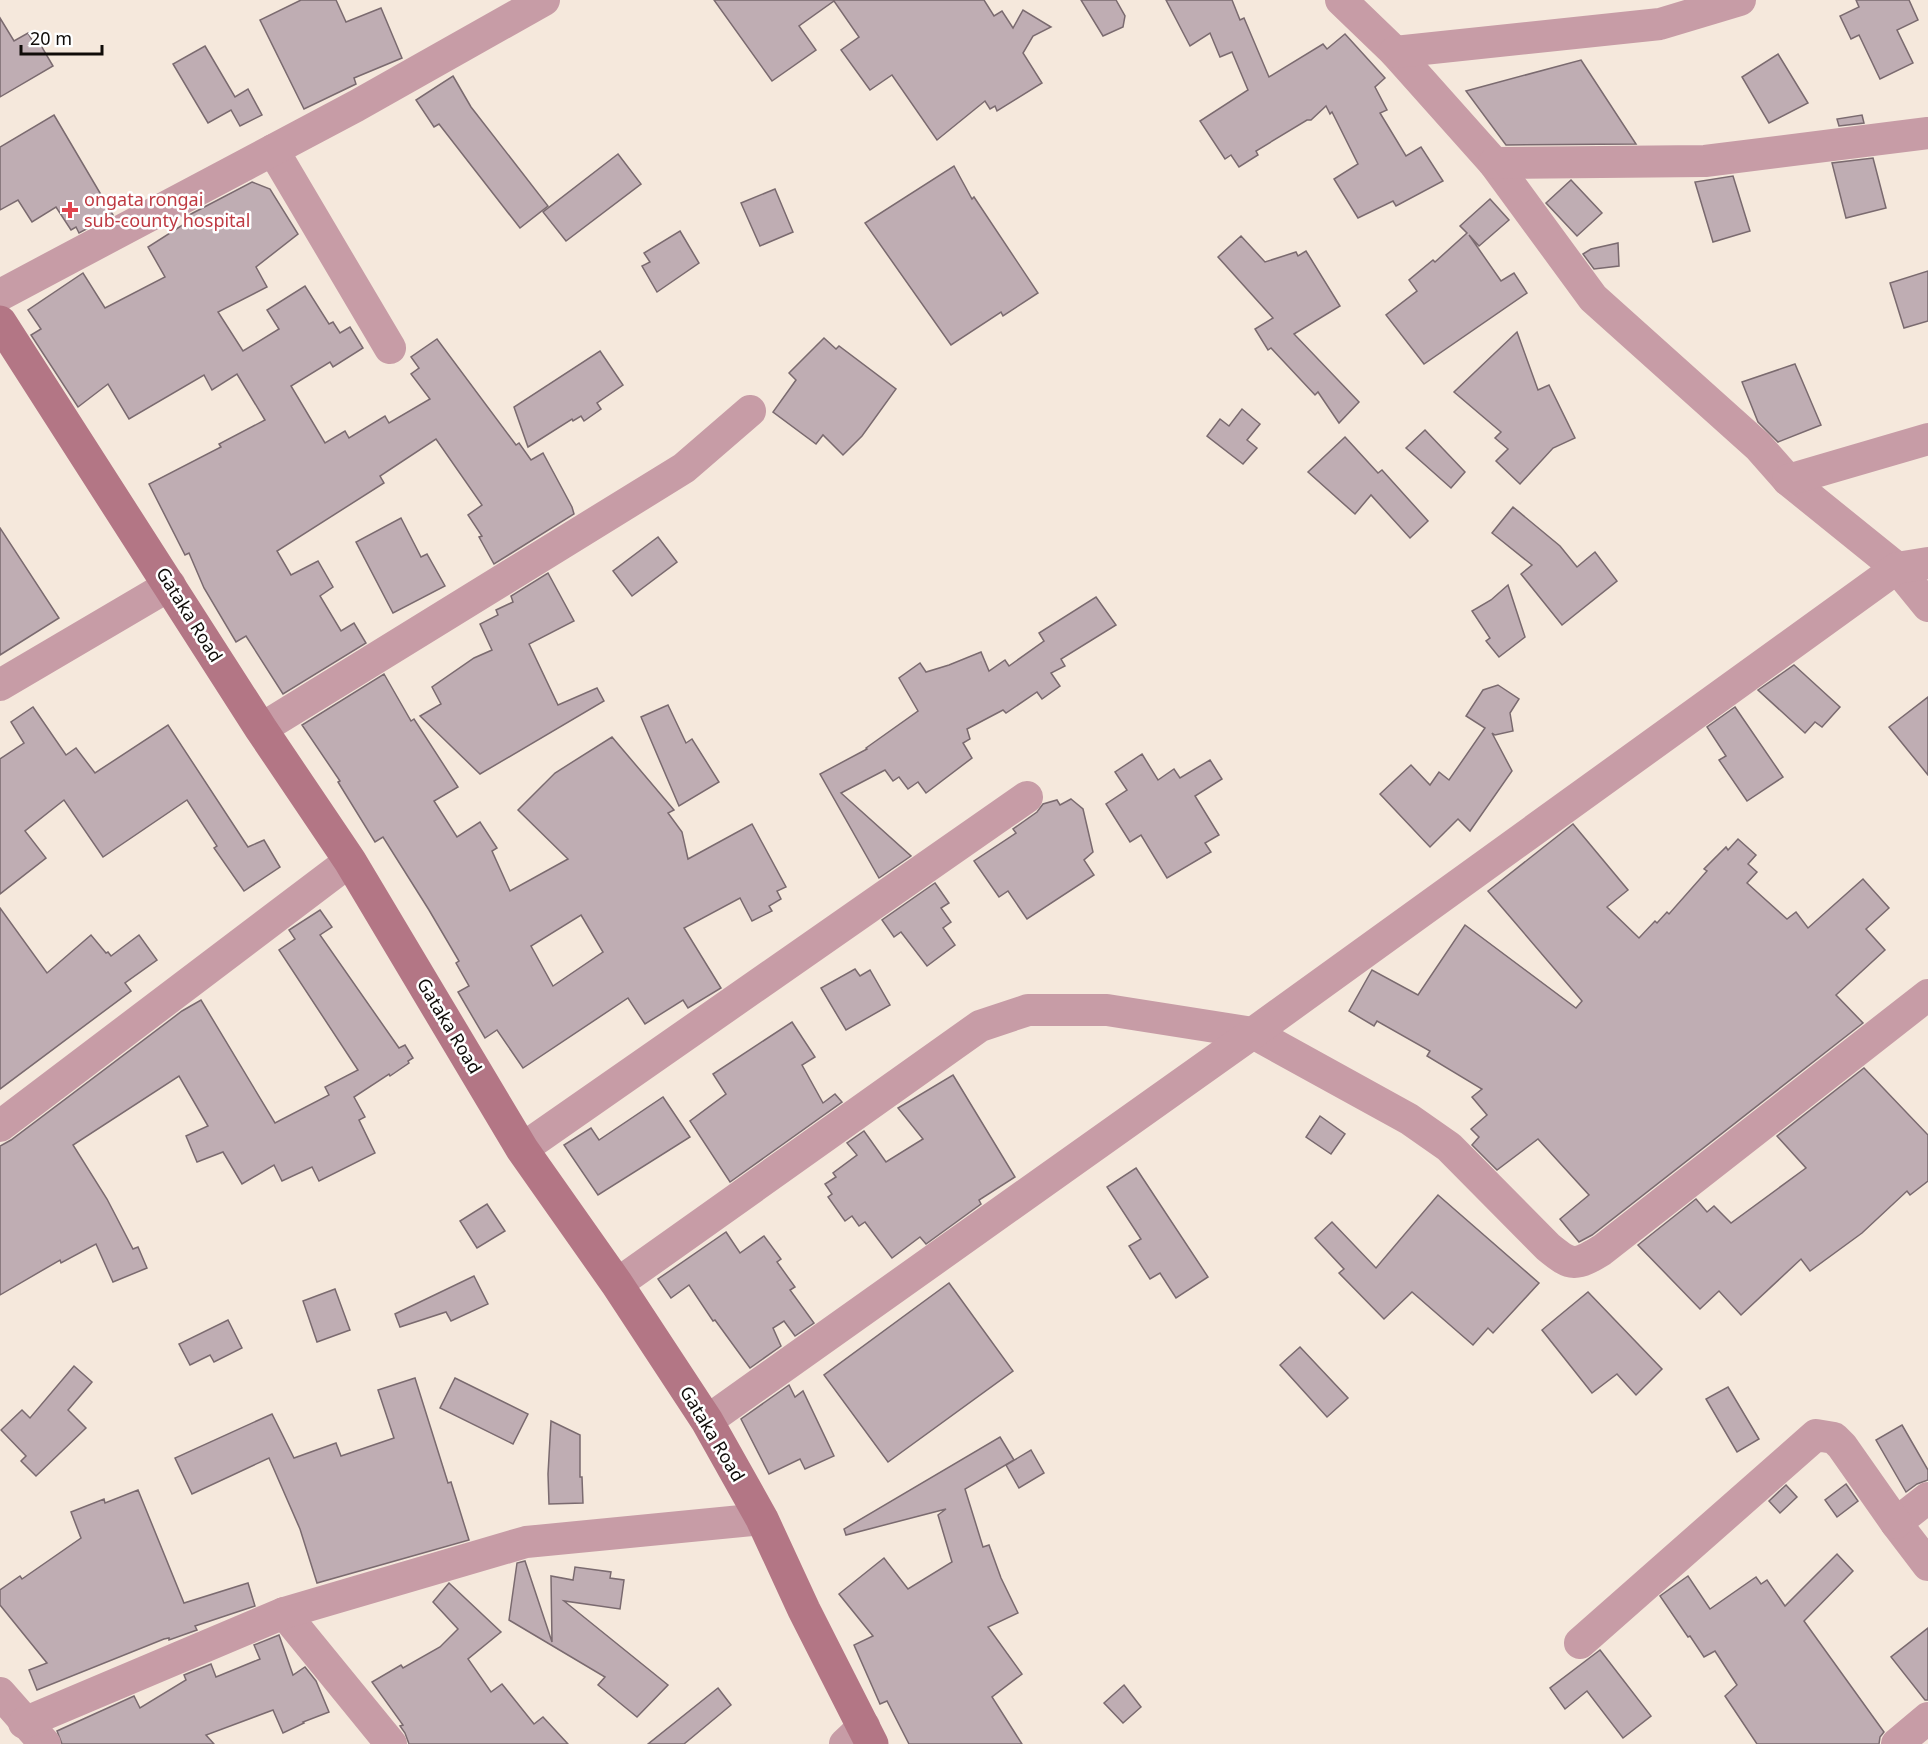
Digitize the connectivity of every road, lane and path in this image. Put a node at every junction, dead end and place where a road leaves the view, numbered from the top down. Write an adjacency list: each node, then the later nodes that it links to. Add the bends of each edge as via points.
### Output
1 (544, 0): 6 (street)
2 (1341, 0): 4 (street)
3 (1740, 0): 4 (street, via 1660,24)
4 (1395, 52): 7 (street)
5 (1928, 133): 7 (street, via 1705,161)
6 (273, 150): 8 (street); 10 (street)
7 (1494, 163): 13 (street, via 1593,298 1758,446)
8 (0, 295)
9 (2, 330): 16 (street, Gataka Road)
10 (390, 348)
11 (750, 411): 19 (street, via 684,468)
12 (1928, 439): 13 (street)
13 (1788, 480): 15 (street)
14 (1928, 563): 15 (street)
15 (1898, 568): 17 (street); 23 (street)
16 (170, 585): 18 (street); 19 (street, Gataka Road)
17 (1928, 606)
18 (0, 685)
19 (261, 729): 21 (street, Gataka Road)
20 (1027, 797): 25 (street)
21 (350, 861): 24 (street); 25 (street, Gataka Road)
22 (1928, 995): 23 (street, via 1582,1262 1564,1260 1548,1247 1449,1147 1409,1119)
23 (1253, 1033): 26 (street, via 1107,1010 1028,1010 980,1026); 27 (street)
24 (0, 1126)
25 (522, 1149): 26 (street, Gataka Road)
26 (617, 1284): 27 (street, Gataka Road)
27 (707, 1421): 29 (street, Gataka Road)
28 (1928, 1498): 30 (street)
29 (762, 1519): 32 (street, via 526,1542); 37 (street, Gataka Road)
30 (1896, 1523): 31 (street); 33 (street, via 1842,1446 1834,1438 1816,1435)
31 (1928, 1565)
32 (284, 1613): 36 (street); 38 (street)
33 (1580, 1643)
34 (0, 1693): 36 (street)
35 (1928, 1718): 39 (street)
36 (34, 1733)
37 (860, 1738)
38 (391, 1744)
39 (1897, 1744)

